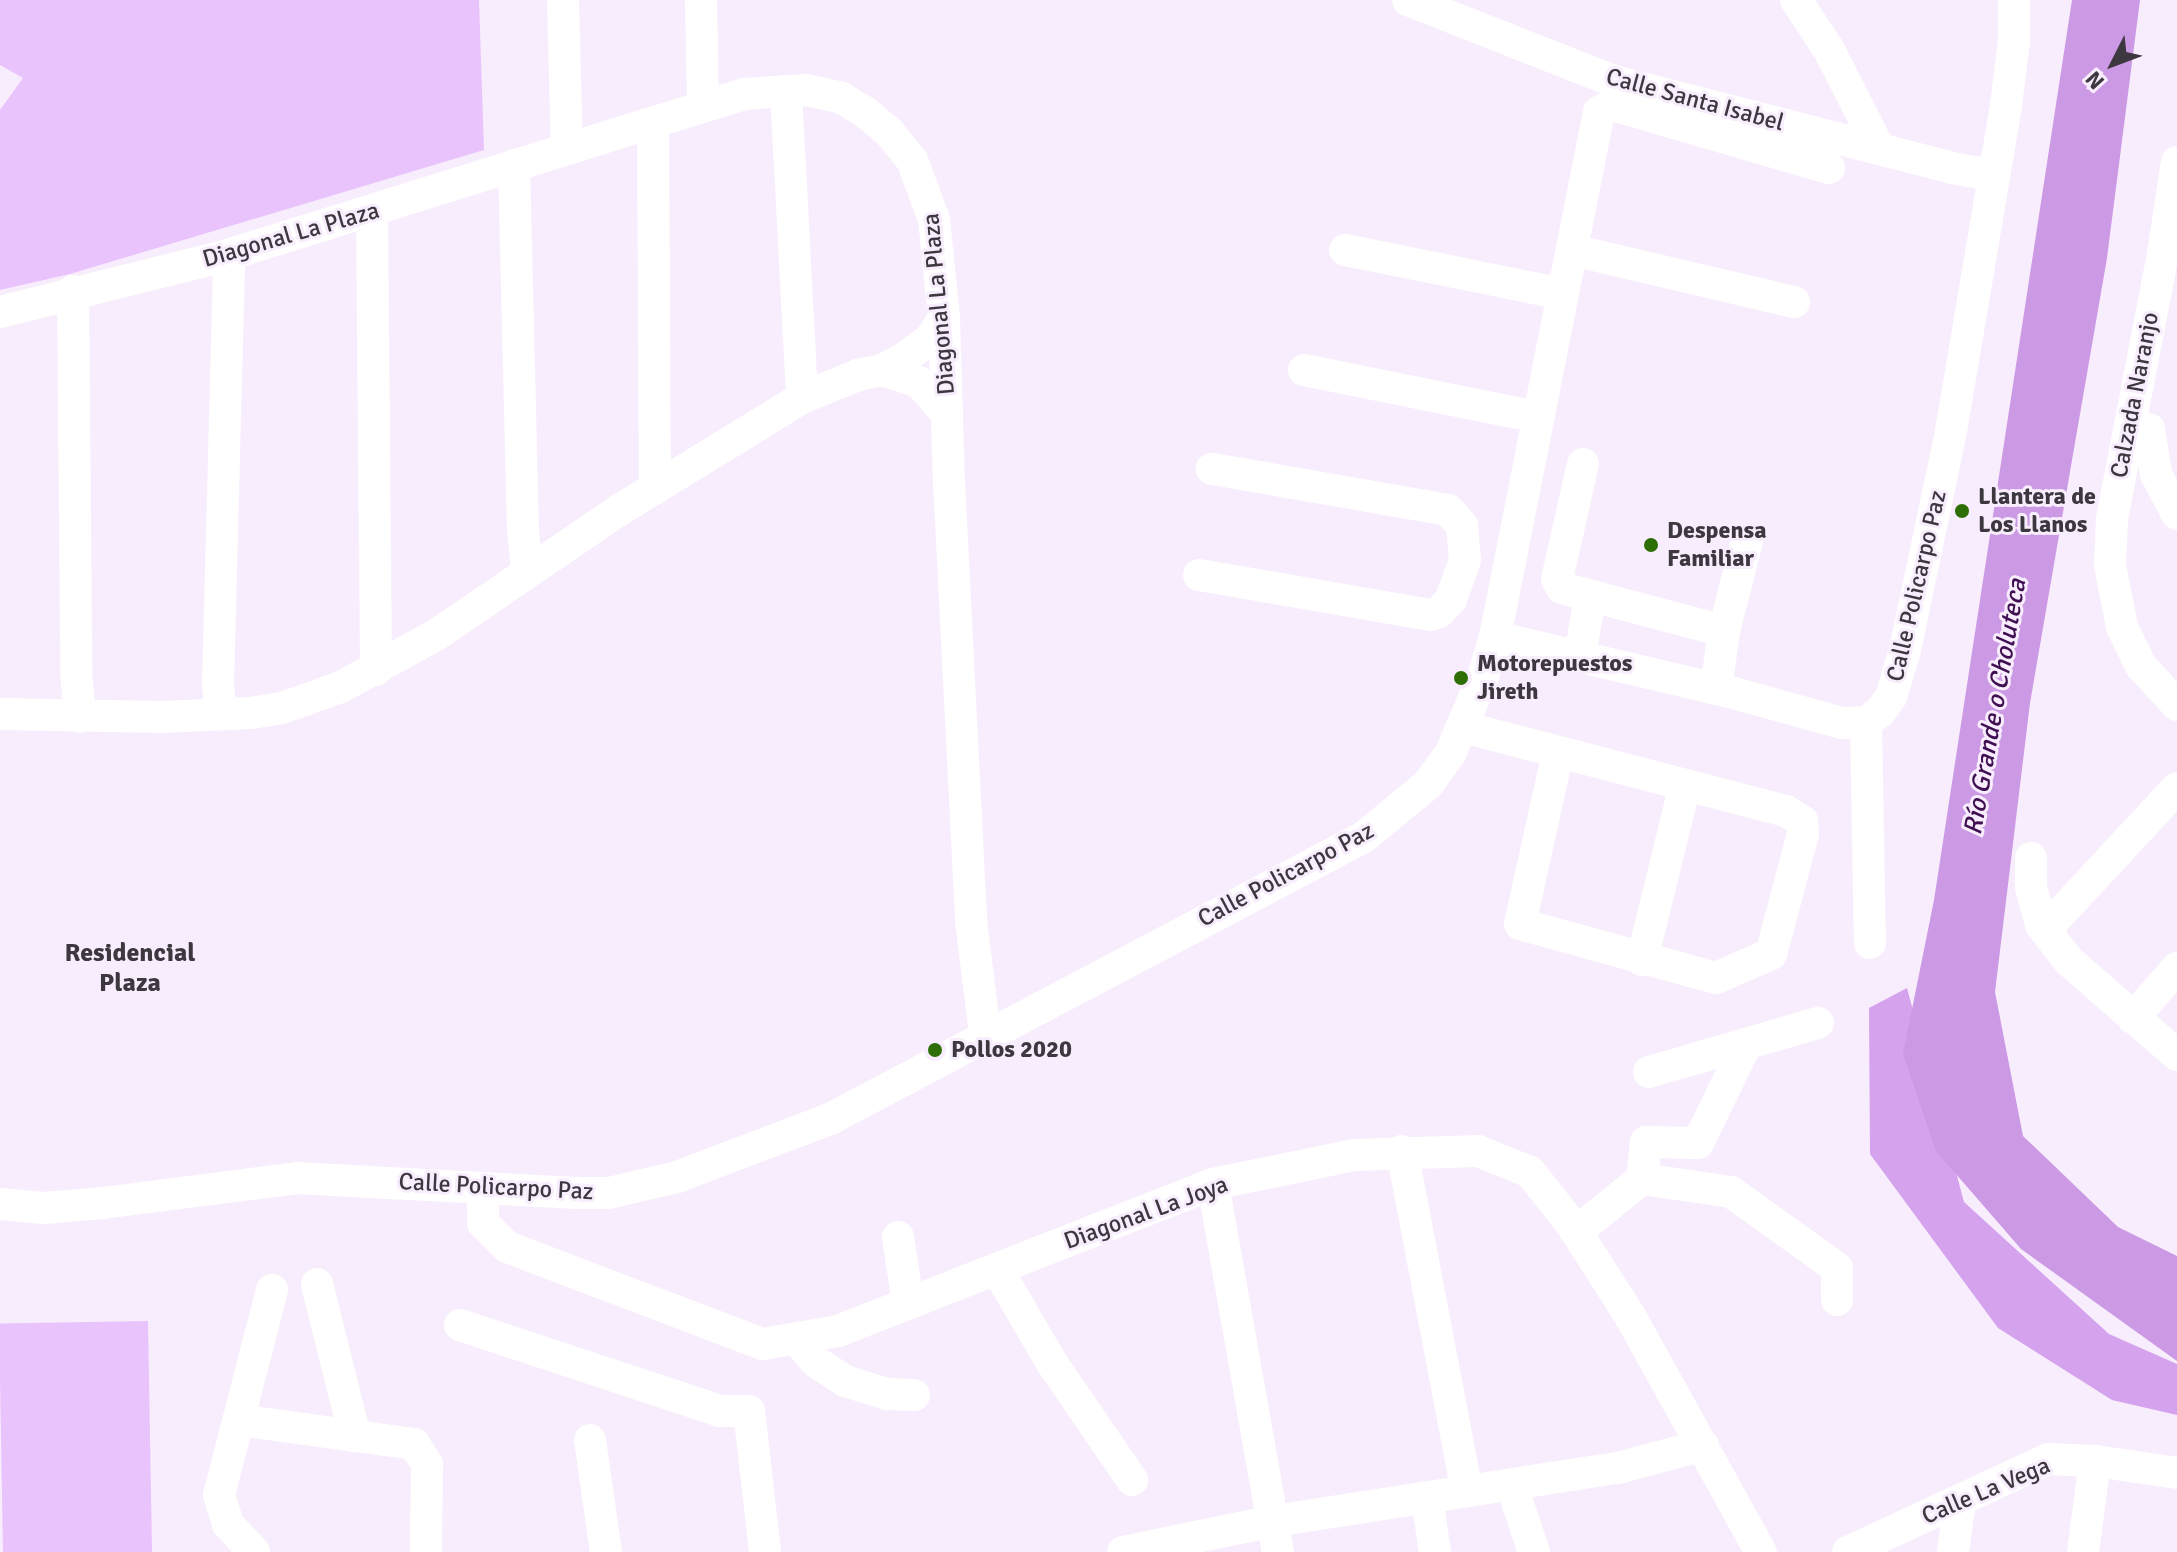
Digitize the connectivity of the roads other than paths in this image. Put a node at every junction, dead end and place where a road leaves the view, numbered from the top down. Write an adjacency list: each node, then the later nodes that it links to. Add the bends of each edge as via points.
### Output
1 (563, 0): 10 (street)
2 (701, 0): 7 (street)
3 (1408, 0): 9 (street, Calle Santa Isabel, via 1614,81)
4 (1796, 0): 9 (street, via 1829,50)
5 (2014, 0): 14 (street, Calle Policarpo Paz, via 2014,41)
6 (786, 91): 7 (street, Diagonal La Plaza, via 744,94); 23 (street, Diagonal La Plaza, via 840,97 889,132 912,160 934,219); 26 (street)
7 (703, 105): 8 (street, Diagonal La Plaza)
8 (653, 123): 10 (street, Diagonal La Plaza); 32 (street)
9 (1879, 148): 14 (street, Calle Santa Isabel)
10 (567, 149): 12 (street, Diagonal La Plaza)
11 (2177, 162): 29 (street, Calzada Naranjo, via 2163,254)
12 (514, 165): 15 (street, Diagonal La Plaza); 35 (street)
13 (1829, 168): 17 (street, Calle Policarpo Paz, via 1612,105 1599,112)
14 (1991, 175): 49 (street, Calle Policarpo Paz, via 1951,431 1905,650 1891,697)
15 (372, 212): 18 (street, Diagonal La Plaza); 43 (street)
16 (1345, 250): 20 (street)
17 (1572, 250): 20 (street, Calle Policarpo Paz); 21 (street)
18 (224, 256): 19 (street, Diagonal La Plaza); 47 (street, via 229,268)
19 (73, 291): 22 (street, Diagonal La Plaza); 48 (street)
20 (1563, 294): 28 (street, Calle Policarpo Paz)
21 (1794, 302)
22 (0, 312)
23 (944, 317): 24 (street, via 931,338); 27 (street, Diagonal La Plaza)
24 (882, 370): 26 (street); 27 (street, via 919,382)
25 (1304, 370): 28 (street)
26 (802, 398): 32 (street)
27 (947, 414): 61 (street, Diagonal La Plaza, via 971,921)
28 (1538, 417): 38 (street, Calle Policarpo Paz)
29 (2151, 429): 33 (street, via 2156,474); 45 (street, Calzada Naranjo, via 2112,518 2110,565 2122,627 2141,666)
30 (1583, 464): 39 (street, via 1557,579 1562,588)
31 (1212, 469): 36 (street, via 1448,510 1462,525)
32 (655, 489): 35 (street)
33 (2177, 514)
34 (1747, 541): 40 (street)
35 (527, 570): 43 (street)
36 (1463, 570): 37 (street, via 1445,607 1423,616); 38 (street)
37 (1199, 575)
38 (1505, 579): 41 (street, Calle Policarpo Paz)
39 (1590, 596): 40 (street); 42 (street)
40 (1724, 631): 44 (street)
41 (1495, 637): 42 (street); 50 (street, Calle Policarpo Paz)
42 (1580, 657): 44 (street)
43 (376, 670): 47 (street, via 282,708)
44 (1716, 689): 49 (street, via 1842,723)
45 (2177, 705)
46 (0, 714): 48 (street)
47 (221, 714): 48 (street)
48 (80, 717)
49 (1866, 722): 56 (street)
50 (1463, 727): 51 (street); 61 (street, Calle Policarpo Paz, via 1428,784 1364,837)
51 (1558, 753): 52 (street); 57 (street, via 1520,924)
52 (1685, 785): 57 (street); 57 (street, via 1786,811 1802,821 1803,834 1771,954 1716,978)
53 (2177, 788): 55 (street)
54 (2031, 858): 55 (street, via 2031,887)
55 (2045, 930): 59 (street, via 2069,961)
56 (1870, 943)
57 (1642, 960)
58 (2177, 968): 59 (street)
59 (2133, 1018): 63 (street)
60 (1818, 1023): 62 (street)
61 (985, 1034): 68 (street, Calle Policarpo Paz, via 830,1119 677,1177 609,1193)
62 (1746, 1044): 64 (street); 66 (street, via 1698,1143 1646,1142)
63 (2177, 1055)
64 (1649, 1072)
65 (1402, 1151): 67 (street, Diagonal La Joya, via 1354,1155); 70 (street, Diagonal La Joya, via 1478,1151 1530,1172); 88 (street)
66 (1642, 1179): 70 (street); 75 (street, via 1731,1192 1837,1268)
67 (1213, 1184): 72 (street, Diagonal La Joya); 91 (street)
68 (483, 1190): 69 (street, Calle Policarpo Paz, via 297,1178 103,1203 43,1208); 78 (street, Diagonal La Joya, via 483,1223 507,1247 763,1344)
69 (0, 1204)
70 (1576, 1232): 83 (street, Diagonal La Joya)
71 (898, 1237): 76 (street)
72 (997, 1269): 76 (street, Diagonal La Joya); 86 (street, via 1052,1363)
73 (317, 1284): 81 (street)
74 (272, 1290): 80 (street)
75 (1837, 1300)
76 (908, 1303): 78 (street, Diagonal La Joya, via 838,1331)
77 (460, 1325): 95 (street, via 720,1411 749,1411)
78 (797, 1340): 79 (street, via 816,1362 845,1381 887,1394)
79 (914, 1395)
80 (239, 1420): 81 (street); 92 (street, via 219,1495 228,1524)
81 (355, 1436): 93 (street, via 414,1444 423,1454)
82 (590, 1440): 94 (street)
83 (1703, 1445): 87 (street, via 1618,1468); 99 (street, Diagonal La Joya)
84 (2095, 1461): 85 (street, Calle La Vega); 90 (street, Calle La Vega, via 2048,1459); 102 (street)
85 (2177, 1473)
86 (1132, 1480)
87 (1512, 1486): 88 (street); 98 (street)
88 (1467, 1491): 89 (street)
89 (1427, 1499): 91 (street); 97 (street)
90 (1960, 1501): 100 (street, Calle La Vega); 101 (street)
91 (1276, 1536): 96 (street)
92 (254, 1552)
93 (426, 1552)
94 (606, 1552)
95 (765, 1552)
96 (1123, 1552)
97 (1435, 1552)
98 (1534, 1552)
99 (1761, 1552)
100 (1848, 1552)
101 (1953, 1552)
102 (2083, 1552)

